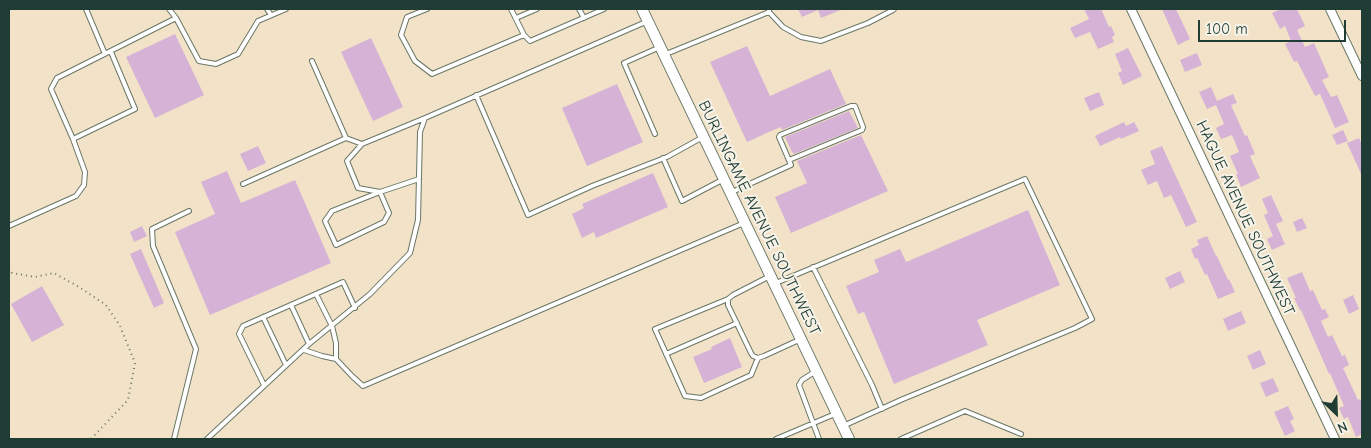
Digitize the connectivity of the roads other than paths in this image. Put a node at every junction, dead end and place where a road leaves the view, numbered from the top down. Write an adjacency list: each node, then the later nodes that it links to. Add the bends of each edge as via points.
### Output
1 (86, 9): 23 (lane)
2 (169, 9): 16 (lane)
3 (267, 9): 15 (lane)
4 (286, 9): 15 (lane)
5 (427, 9): 20 (lane, via 407,17 401,34 415,62 432,74)
6 (511, 9): 17 (lane)
7 (537, 9): 17 (lane)
8 (579, 9): 18 (lane)
9 (604, 9): 18 (lane)
10 (642, 9): 19 (street, BURLINGAME AVENUE SOUTHWEST)
11 (894, 9): 14 (lane, via 821,41 801,37 782,27)
12 (1131, 9): 72 (street, HAGUE AVENUE SOUTHWEST)
13 (1330, 9): 25 (street)
14 (769, 11): 21 (lane)
15 (271, 15): 16 (lane, via 258,21 238,54 216,64 199,61)
16 (176, 18): 22 (lane)
17 (516, 18): 20 (lane)
18 (584, 18): 20 (lane, via 530,41)
19 (648, 21): 21 (street, BURLINGAME AVENUE SOUTHWEST); 26 (lane)
20 (524, 35)
21 (662, 51): 28 (lane, via 624,63); 29 (street, BURLINGAME AVENUE SOUTHWEST)
22 (111, 52): 23 (lane); 31 (lane, via 135,109)
23 (105, 54): 31 (lane, via 57,78 51,88)
24 (312, 61): 30 (lane)
25 (1362, 76)
26 (476, 95): 27 (lane); 33 (lane, via 528,214)
27 (425, 118): 32 (lane); 35 (lane, via 420,132)
28 (655, 134)
29 (703, 137): 33 (lane); 36 (street, BURLINGAME AVENUE SOUTHWEST)
30 (346, 138): 32 (lane); 37 (lane)
31 (73, 139): 42 (lane, via 85,172 84,185 76,196)
32 (362, 144): 38 (lane, via 347,161 358,188)
33 (663, 158): 36 (lane, via 682,201)
34 (789, 160): 34 (lane, via 862,130 855,106 780,135); 39 (lane, via 790,166)
35 (418, 179): 38 (lane); 48 (lane, via 418,220 410,253)
36 (724, 179): 39 (street, BURLINGAME AVENUE SOUTHWEST)
37 (243, 184)
38 (380, 192): 38 (lane, via 332,211 325,220 336,245 384,222 389,213)
39 (730, 193): 41 (street, BURLINGAME AVENUE SOUTHWEST)
40 (189, 212): 66 (lane, via 152,229 152,246 196,349)
41 (744, 222): 44 (street, BURLINGAME AVENUE SOUTHWEST); 57 (lane, via 362,386)
42 (9, 226)
43 (813, 267): 44 (lane); 61 (lane); 61 (lane, via 1025,179 1092,319)
44 (772, 280): 46 (lane); 52 (street, BURLINGAME AVENUE SOUTHWEST)
45 (316, 294): 47 (lane); 48 (lane, via 343,282); 51 (lane)
46 (728, 299): 50 (lane); 55 (lane, via 655,329)
47 (291, 305): 49 (lane); 53 (lane)
48 (355, 308): 51 (lane)
49 (263, 317): 58 (lane); 60 (lane, via 243,326 239,334)
50 (737, 323): 55 (lane); 56 (lane, via 751,353)
51 (332, 326): 53 (lane); 57 (lane)
52 (801, 339): 56 (lane); 59 (street, BURLINGAME AVENUE SOUTHWEST)
53 (310, 344): 54 (lane)
54 (304, 350): 57 (lane); 58 (lane)
55 (666, 354): 56 (lane, via 685,396 701,398 751,375)
56 (758, 358)
57 (336, 359)
58 (286, 365): 60 (lane)
59 (816, 371): 62 (street, BURLINGAME AVENUE SOUTHWEST); 63 (lane, via 799,385)
60 (264, 385): 67 (lane)
61 (882, 408): 64 (lane)
62 (837, 414): 63 (lane); 64 (street, BURLINGAME AVENUE SOUTHWEST)
63 (814, 423): 68 (lane); 69 (lane)
64 (843, 426): 70 (street, BURLINGAME AVENUE SOUTHWEST)
65 (1021, 434): 71 (lane, via 965,411)
66 (174, 439)
67 (207, 439)
68 (776, 439)
69 (819, 439)
70 (849, 439)
71 (901, 439)
72 (1335, 439)

